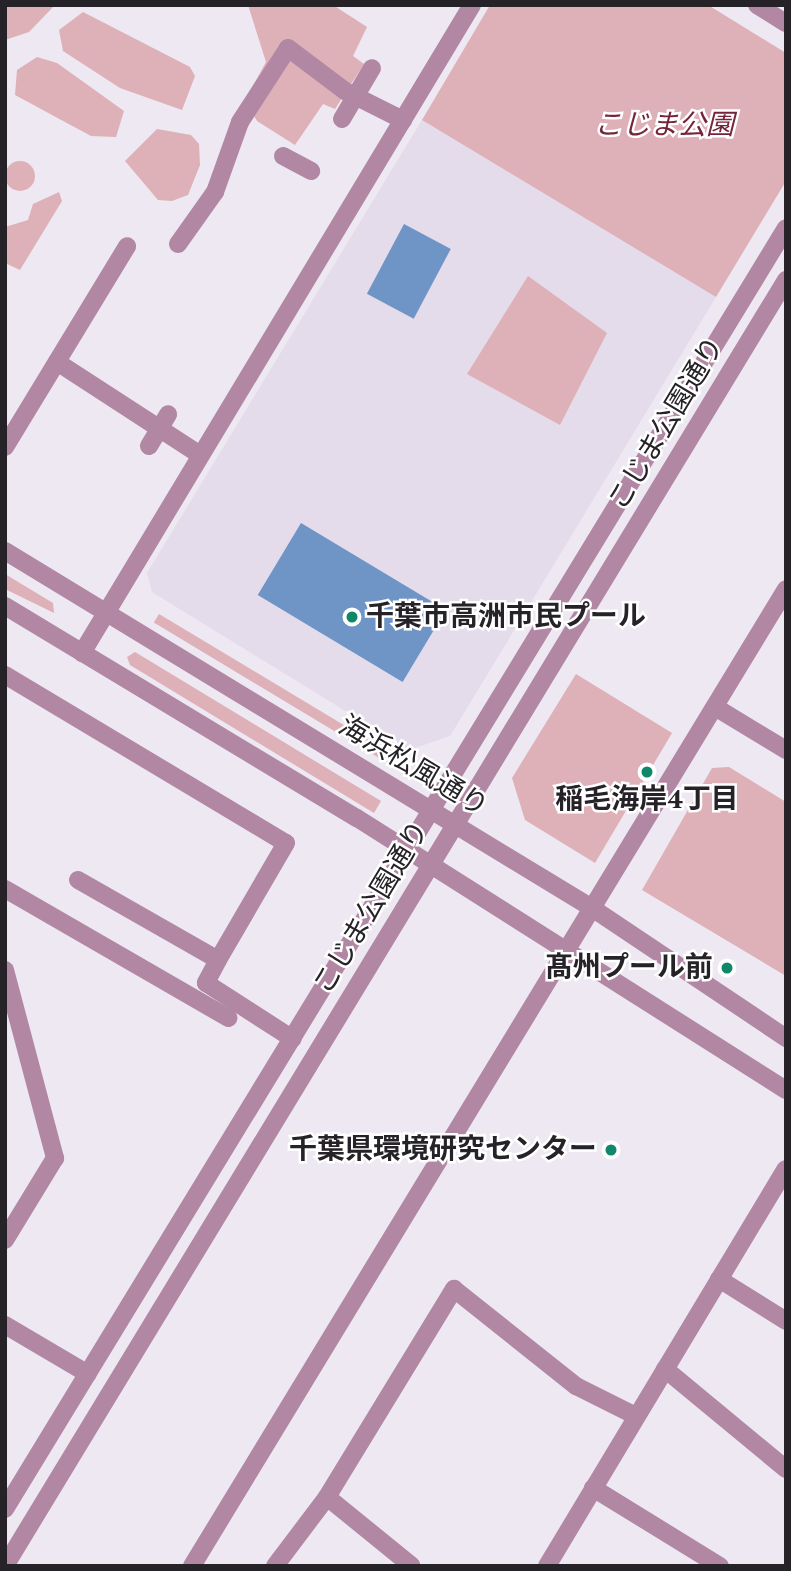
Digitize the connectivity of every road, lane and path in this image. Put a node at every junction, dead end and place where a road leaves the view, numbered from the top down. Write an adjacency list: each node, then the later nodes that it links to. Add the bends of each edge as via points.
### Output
1 (472, 5): 7 (street)
2 (757, 5): 3 (street)
3 (786, 23)
4 (372, 68): 5 (street)
5 (357, 94): 6 (street); 7 (street); 11 (street, via 288,48 240,122 215,192)
6 (342, 119)
7 (403, 120): 18 (street)
8 (283, 156): 9 (street)
9 (311, 172)
10 (786, 228): 27 (street, こじま公園通り)
11 (178, 244)
12 (127, 247): 14 (street)
13 (786, 280): 28 (street, こじま公園通り)
14 (57, 362): 15 (street); 17 (street)
15 (164, 421): 16 (street); 18 (street)
16 (149, 446)
17 (5, 447)
18 (200, 455): 22 (street)
19 (5, 551): 22 (street, 海浜松風通り)
20 (786, 589): 25 (street)
21 (5, 606): 23 (street)
22 (106, 611): 23 (street); 27 (street, 海浜松風通り)
23 (82, 653): 29 (street)
24 (5, 675): 35 (street, via 286,843)
25 (715, 708): 26 (street); 33 (street)
26 (786, 750)
27 (434, 810): 28 (street, 海浜松風通り); 29 (street, こじま公園通り)
28 (455, 822): 30 (street, こじま公園通り); 33 (street, 海浜松風通り)
29 (409, 851): 30 (street); 39 (street, こじま公園通り)
30 (430, 864): 34 (street); 53 (street, こじま公園通り)
31 (78, 880): 35 (street)
32 (5, 889): 37 (street)
33 (592, 908): 34 (street); 38 (street, 海浜松風通り)
34 (566, 950): 40 (street); 54 (street)
35 (218, 960): 39 (street, via 206,983)
36 (5, 970): 42 (street, via 55,1158)
37 (228, 1018)
38 (786, 1038)
39 (293, 1039): 47 (street, こじま公園通り)
40 (786, 1090)
41 (786, 1168): 43 (street)
42 (5, 1240)
43 (719, 1279): 44 (street); 46 (street)
44 (786, 1321)
45 (5, 1325): 47 (street)
46 (665, 1369): 48 (street); 49 (street)
47 (88, 1374): 52 (street, こじま公園通り)
48 (636, 1416): 50 (street); 51 (street, via 576,1387 454,1289)
49 (786, 1469)
50 (593, 1488): 57 (street); 58 (street)
51 (327, 1497): 55 (street); 56 (street)
52 (5, 1509)
53 (5, 1566)
54 (192, 1566)
55 (275, 1566)
56 (412, 1566)
57 (547, 1566)
58 (720, 1566)

